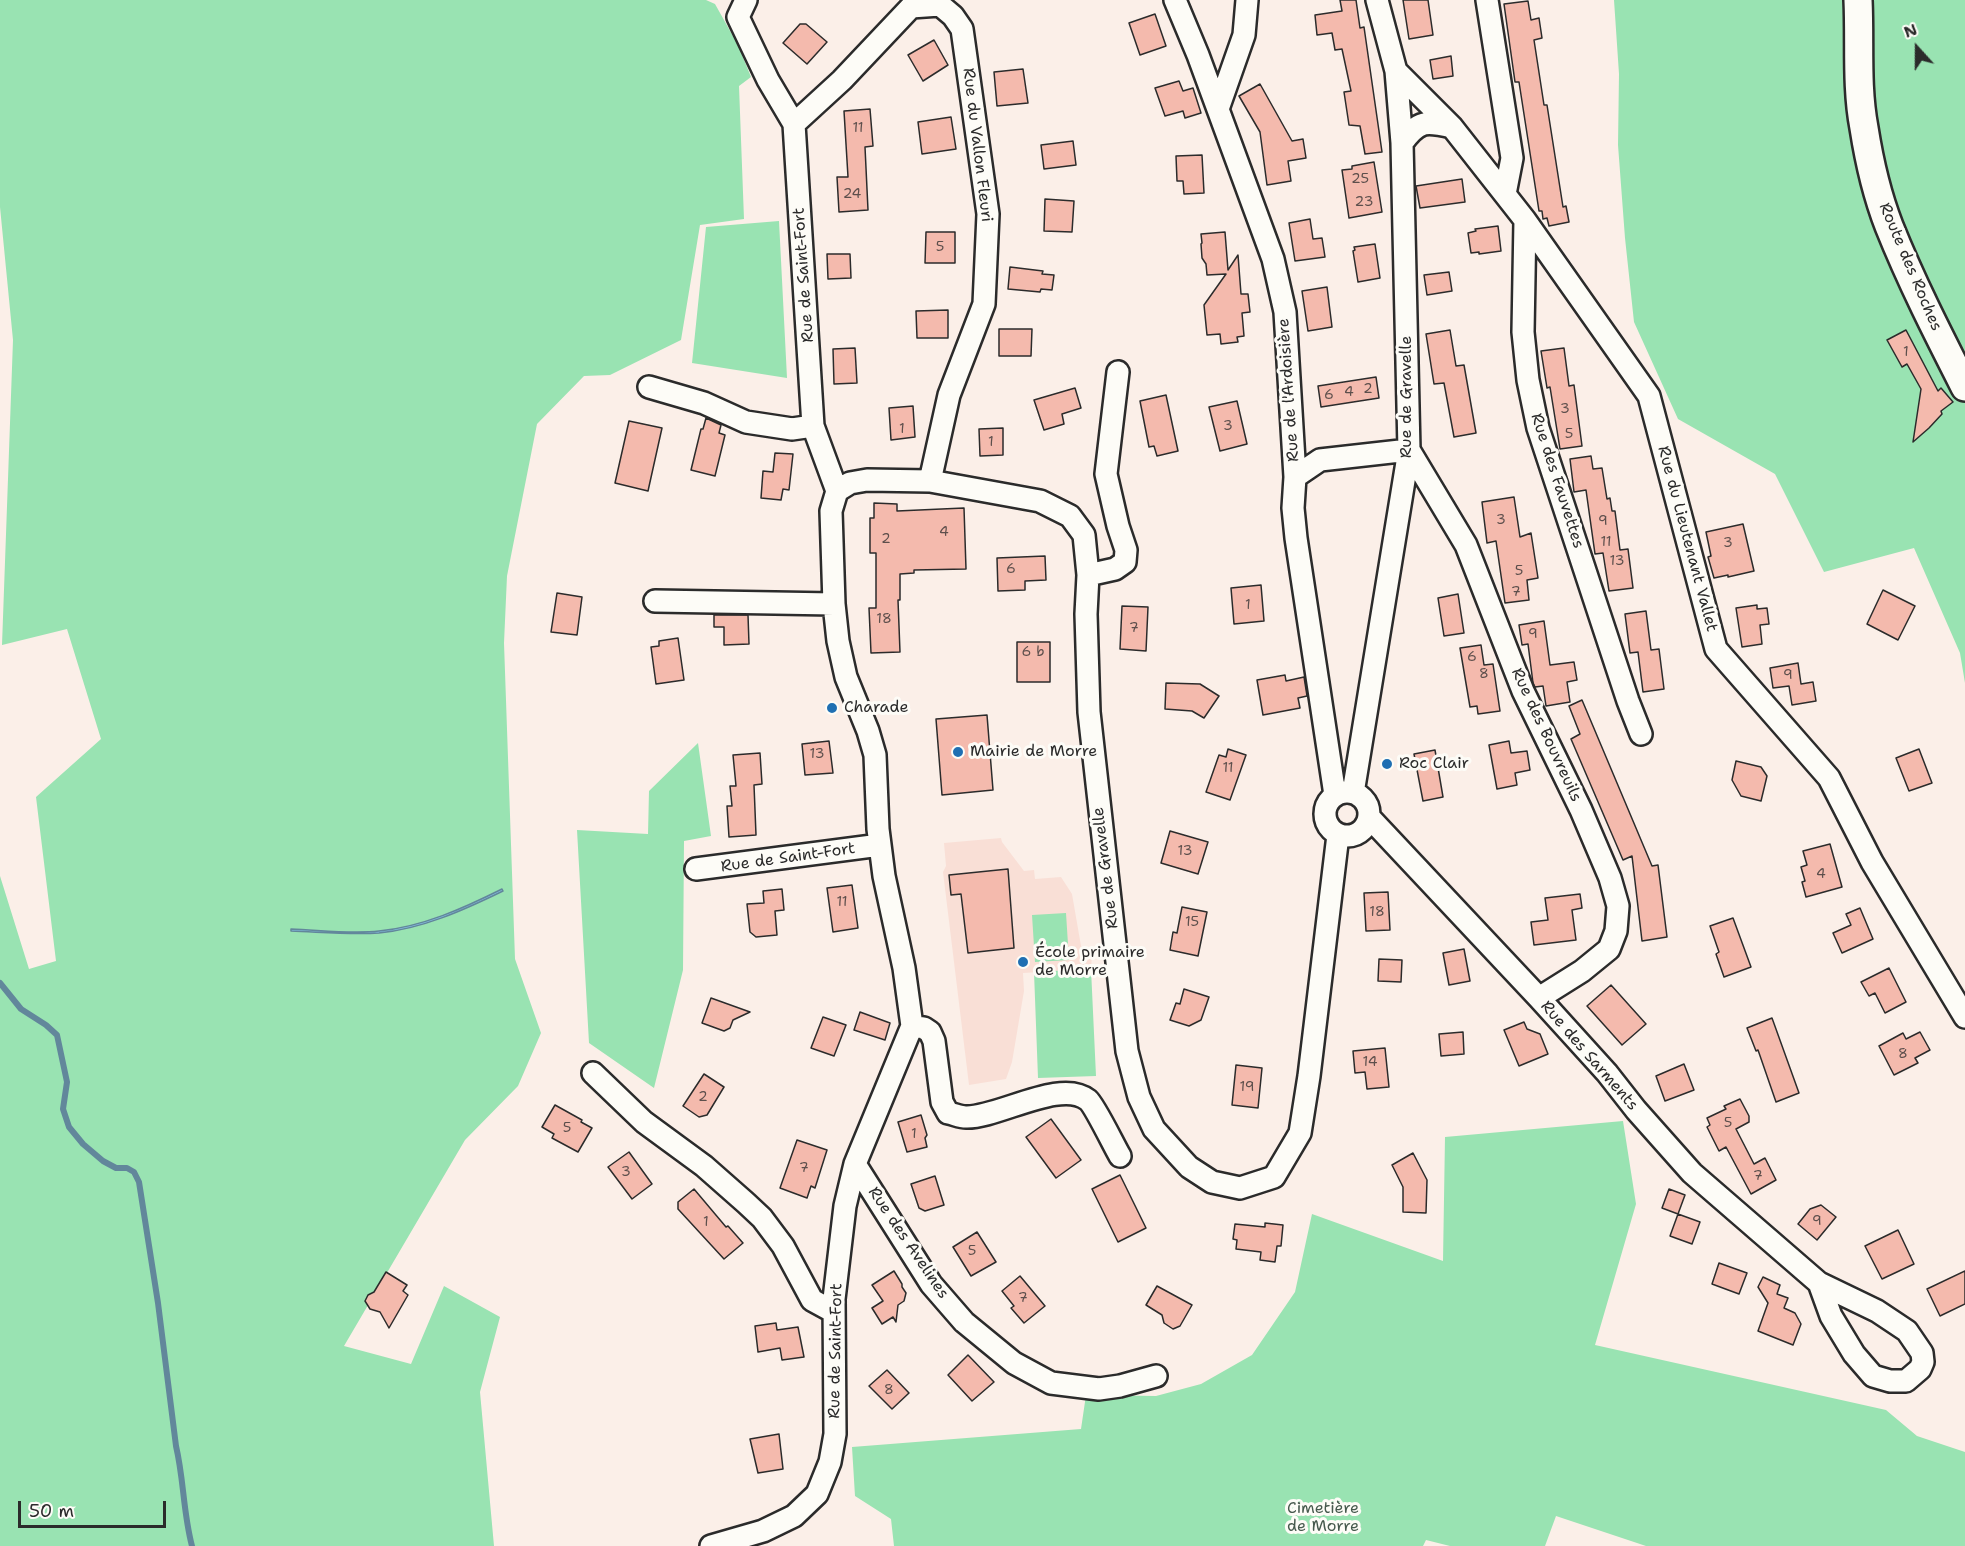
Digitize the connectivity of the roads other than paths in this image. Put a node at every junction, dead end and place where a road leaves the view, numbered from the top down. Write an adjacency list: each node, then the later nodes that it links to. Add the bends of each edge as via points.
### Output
1 (746, 0): 9 (street, via 738,17)
2 (1175, 0): 8 (street, Rue de l'Ardoisière)
3 (1247, 0): 8 (street, via 1244,36)
4 (1377, 0): 7 (street, Rue de Gravelle)
5 (1487, 0): 12 (street, via 1512,158)
6 (1858, 0): 16 (street, Route des Roches, via 1858,76 1876,182 1888,224)
7 (1396, 71): 10 (street, Rue du Lieutenant Vallet); 11 (street, Rue de Gravelle)
8 (1218, 109): 19 (street, Rue de l'Ardoisière, via 1273,259 1285,312)
9 (794, 124): 17 (street, Rue de Saint-Fort); 20 (street, Rue du Vallon Fleuri, via 911,7 940,5 962,28 988,214 984,303 949,395)
10 (1452, 127): 11 (street, via 1422,123); 12 (street, Rue du Lieutenant Vallet)
11 (1402, 143): 18 (street, Rue de Gravelle)
12 (1505, 194): 13 (street, Rue du Lieutenant Vallet)
13 (1525, 220): 25 (street, Rue des Fauvettes, via 1523,332 1538,428); 32 (street, Rue du Lieutenant Vallet, via 1649,396 1716,649 1829,778 1872,862)
14 (1118, 372): 22 (street, via 1106,474 1126,556 1125,562 1115,569)
15 (649, 387): 17 (street, via 704,403 746,422 792,429)
16 (1965, 387)
17 (813, 426): 21 (street, Rue de Saint-Fort)
18 (1409, 450): 19 (street, via 1320,460); 26 (street, Rue de Gravelle); 31 (street, Rue des Bouvreuils, via 1466,545 1523,691 1581,810 1618,906 1616,931 1609,949)
19 (1295, 477): 26 (street, Rue de l'Ardoisière, via 1296,538)
20 (930, 480): 21 (street, Rue de Gravelle, via 867,480 850,483); 22 (street, Rue de Gravelle, via 1040,501 1070,516 1084,535)
21 (837, 491): 24 (street, via 831,511)
22 (1088, 575): 28 (street, Rue de Gravelle, via 1089,712 1127,1051 1139,1097 1154,1129 1189,1167 1212,1182 1240,1188 1274,1177 1300,1133 1332,889)
23 (655, 601): 24 (street)
24 (834, 604): 29 (street, via 846,677 875,755)
25 (1641, 734)
26 (1344, 794): 27 (street, via 1364,800); 28 (street, via 1327,806 1325,820 1332,831)
27 (1369, 817): 28 (street, via 1363,830); 31 (street, Rue des Sarments)
28 (1345, 836)
29 (880, 845): 30 (street, Rue de Saint-Fort); 33 (street)
30 (696, 869)
31 (1539, 998): 37 (street, Rue des Sarments, via 1692,1173)
32 (1965, 1017)
33 (912, 1026): 35 (street, via 930,1032 934,1041 942,1102 948,1113 967,1117 1059,1093 1077,1095 1088,1100); 36 (street, Rue de Saint-Fort)
34 (593, 1073): 38 (street, via 644,1122 704,1166 762,1218 783,1246 812,1300)
35 (1120, 1156)
36 (855, 1164): 38 (street, Rue de Saint-Fort, via 845,1206); 39 (street, Rue des Avelines, via 931,1284 964,1322 1014,1363 1051,1383 1099,1389)
37 (1819, 1283): 37 (street, Rue des Sarments, via 1831,1316 1873,1376 1906,1381 1920,1369 1922,1353 1907,1331 1877,1311)
38 (834, 1312): 40 (street, Rue de Saint-Fort, via 835,1434 830,1462 816,1494 794,1516 762,1531)
39 (1156, 1376)
40 (711, 1546)

